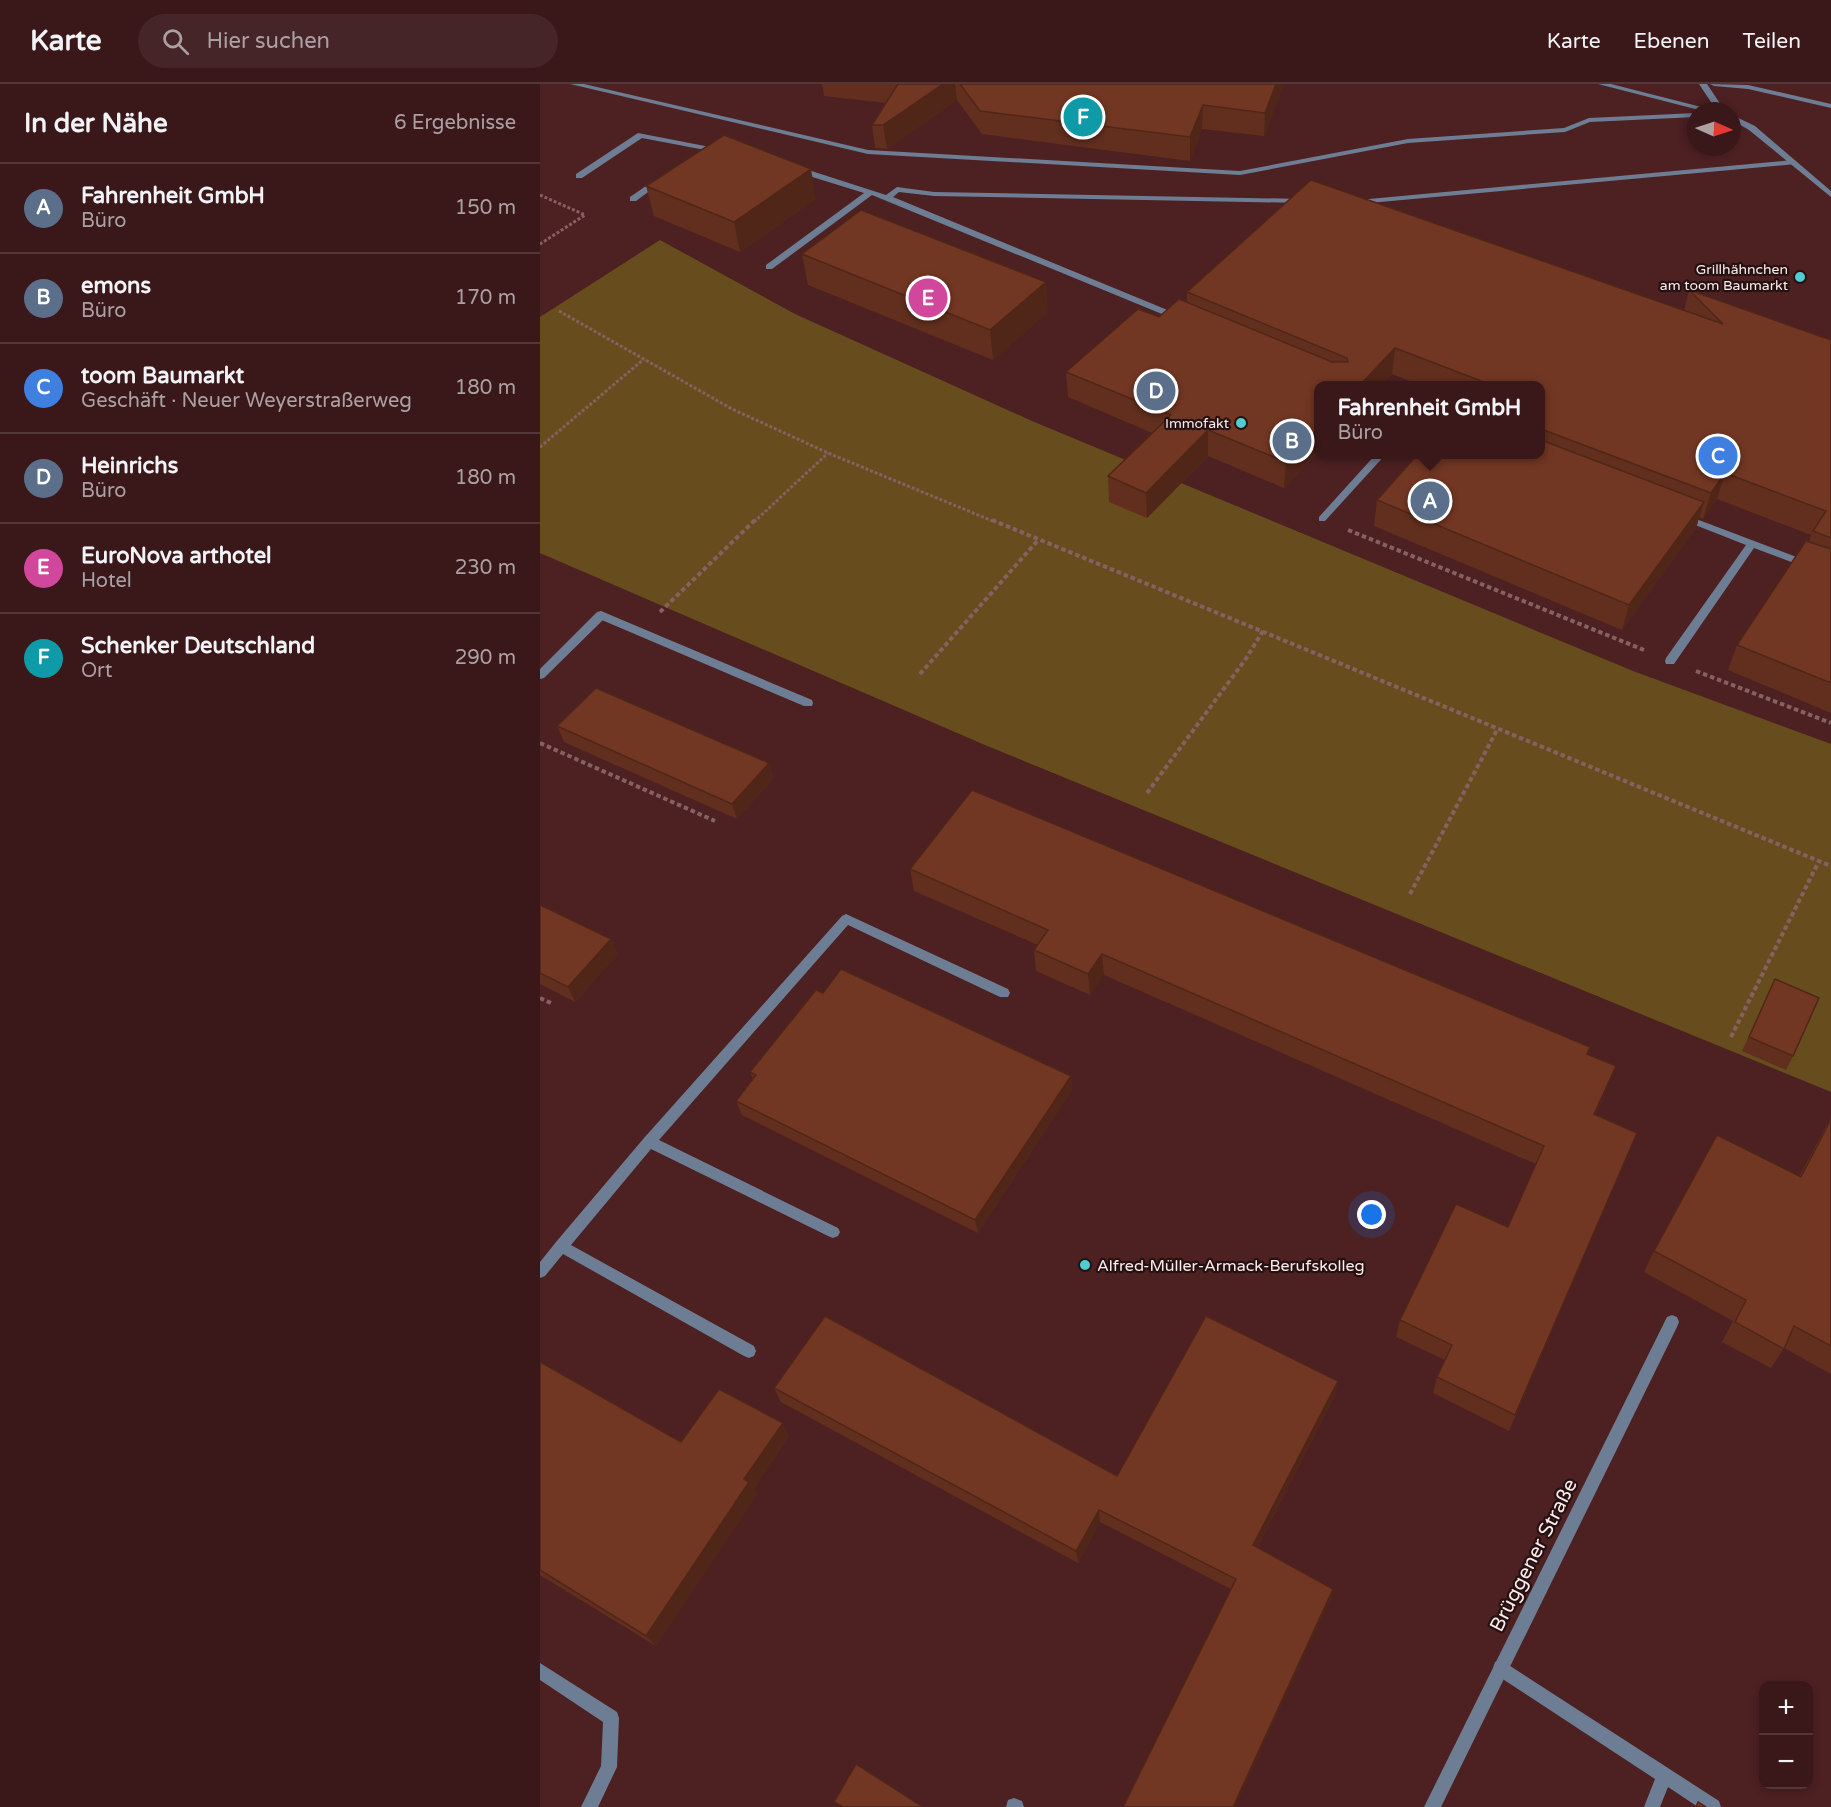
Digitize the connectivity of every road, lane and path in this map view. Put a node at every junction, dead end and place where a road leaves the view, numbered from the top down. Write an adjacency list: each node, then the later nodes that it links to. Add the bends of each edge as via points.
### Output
1 (574, 84): 8 (street, via 868,152 1240,173 1408,141 1565,130 1588,120)
2 (1602, 84): 6 (street)
3 (1703, 84): 5 (street)
4 (1714, 84): 7 (street, via 1748,87)
5 (1715, 102)
6 (1687, 105)
7 (1831, 106)
8 (1687, 115)
9 (1741, 122): 13 (street)
10 (705, 148): 11 (street); 12 (street); 16 (street, via 641,135)
11 (717, 150)
12 (696, 154)
13 (1793, 162): 19 (street); 23 (street)
14 (784, 166): 17 (street)
15 (669, 173): 21 (street)
16 (579, 176)
17 (871, 192): 20 (street); 25 (street)
18 (540, 195): 24 (path, via 585,215)
19 (1831, 195)
20 (888, 198): 22 (street, via 897,189 934,194); 27 (street)
21 (633, 199)
22 (1309, 201)
23 (1344, 202)
24 (540, 244)
25 (769, 267)
26 (559, 311): 28 (path)
27 (1186, 321)
28 (644, 359): 29 (path); 30 (path, via 732,409)
29 (540, 447)
30 (828, 453): 34 (path); 38 (path)
31 (1377, 459): 33 (street)
32 (1677, 515): 35 (street)
33 (1323, 519): 39 (path)
34 (1039, 539): 37 (path); 40 (path)
35 (1752, 543): 36 (street); 39 (street)
36 (1831, 574)
37 (1263, 631): 44 (path); 46 (path)
38 (640, 632): 41 (street, via 601,615); 42 (street)
39 (1670, 661): 43 (path)
40 (920, 674)
41 (540, 675)
42 (808, 703)
43 (1831, 723)
44 (1497, 730): 48 (path); 50 (path)
45 (540, 743): 47 (path)
46 (1147, 793)
47 (715, 821)
48 (1819, 861): 49 (path); 54 (path)
49 (1831, 866)
50 (1410, 894)
51 (1005, 993): 55 (street, via 846,919)
52 (540, 998): 53 (path)
53 (553, 1004)
54 (1731, 1037)
55 (649, 1142): 56 (street); 57 (street)
56 (833, 1232)
57 (561, 1246): 58 (street); 60 (street)
58 (540, 1272)
59 (1672, 1322): 61 (street, Brüggener Straße)
60 (749, 1351)
61 (1501, 1668): 63 (street); 65 (street, Brüggener Straße)
62 (540, 1671): 64 (street, via 611,1718 609,1767)
63 (1665, 1775): 66 (street); 67 (street)
64 (589, 1807)
65 (1432, 1807)
66 (1652, 1807)
67 (1713, 1807)

